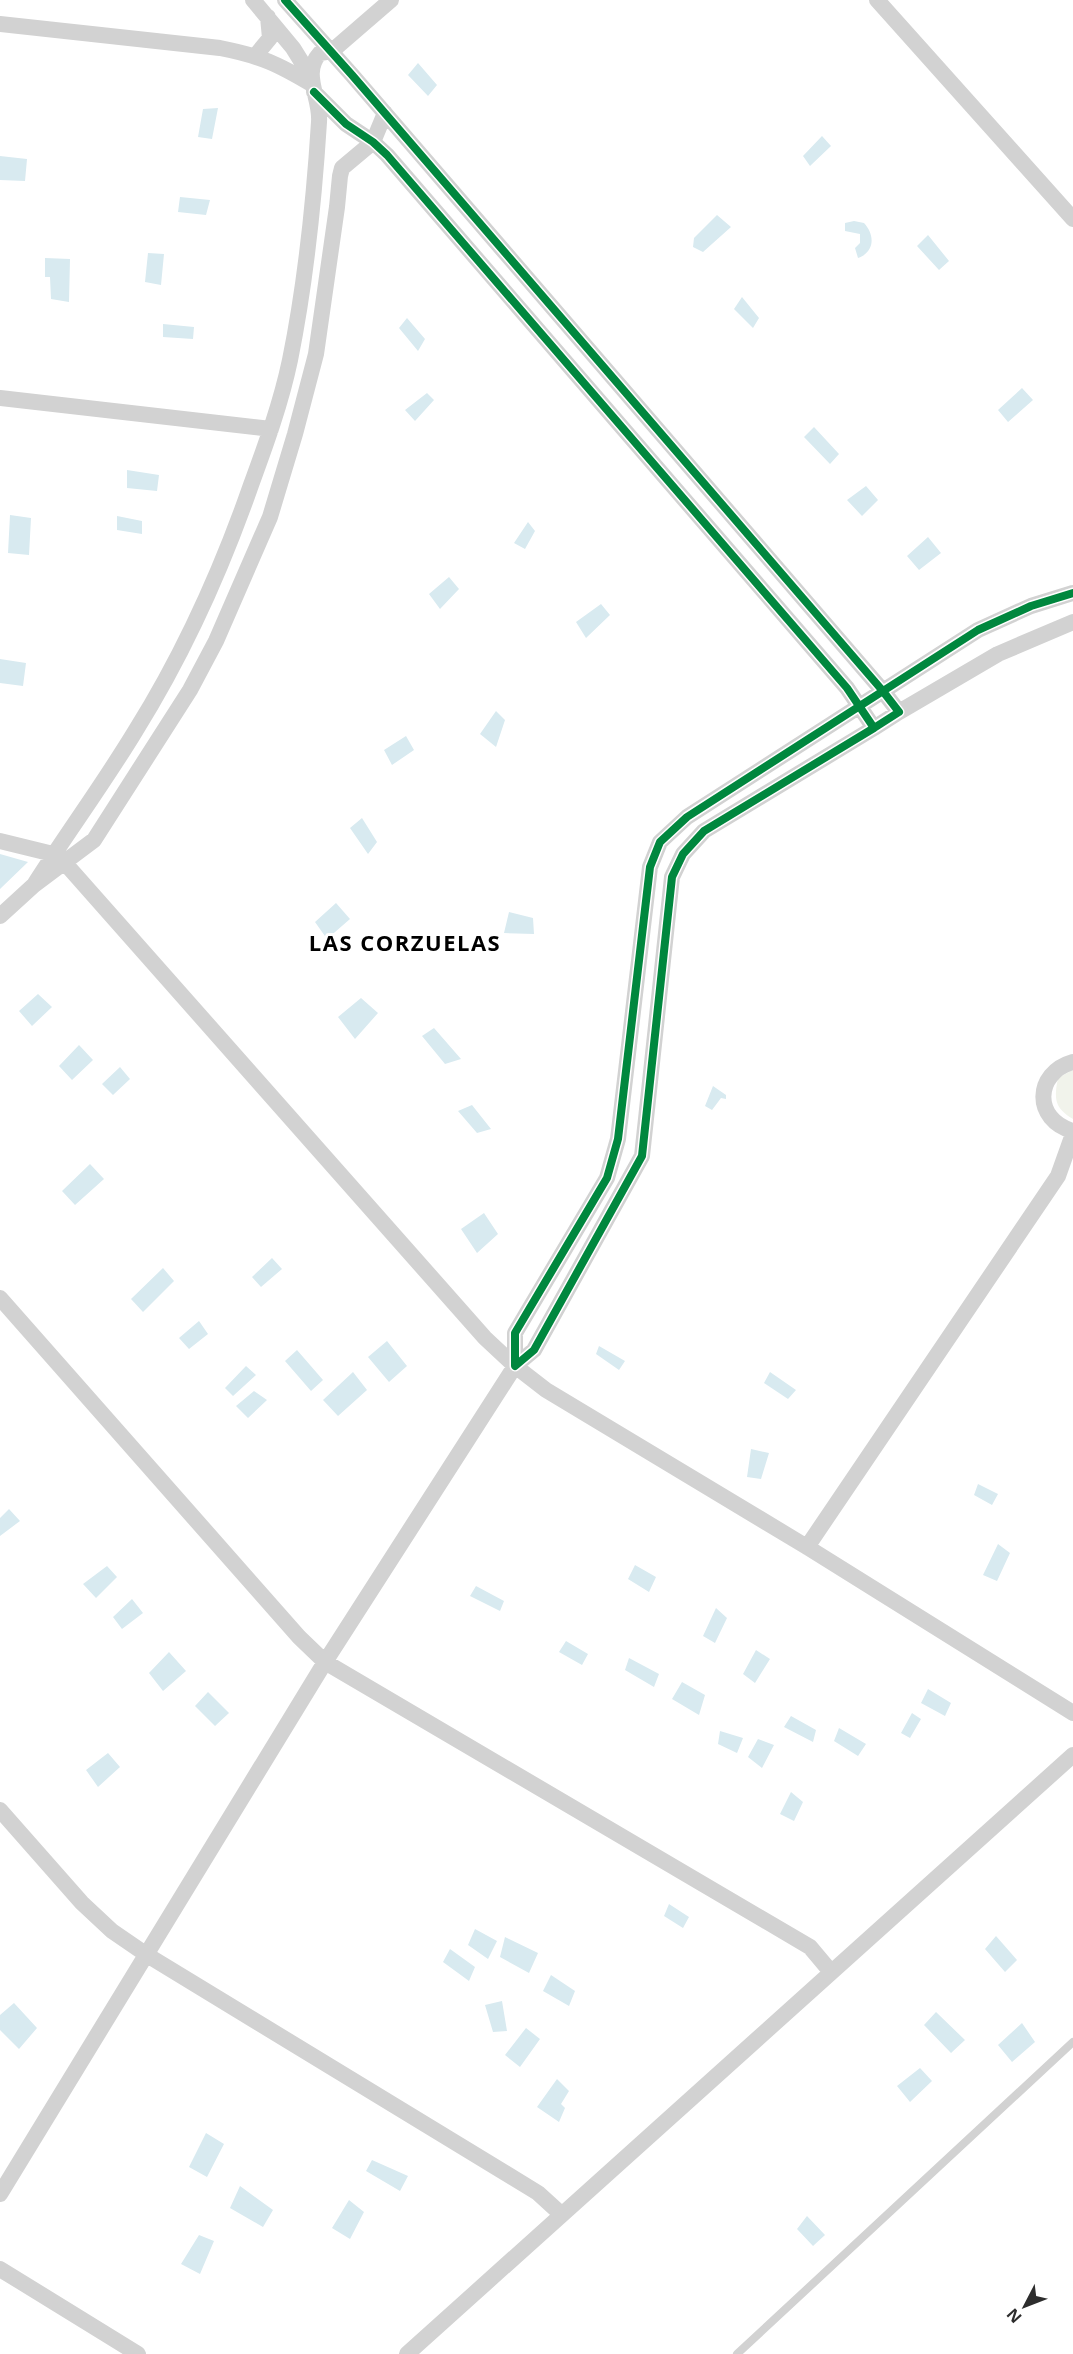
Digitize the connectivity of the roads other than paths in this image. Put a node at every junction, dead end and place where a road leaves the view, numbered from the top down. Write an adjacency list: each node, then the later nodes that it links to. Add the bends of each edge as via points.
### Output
1 (253, 0): 5 (street)
2 (285, 0): 7 (street)
3 (392, 0): 7 (street)
4 (877, 0): 12 (street)
5 (268, 17): 8 (street, via 270,38); 9 (street, via 293,48)
6 (0, 24): 8 (street)
7 (332, 51): 9 (street, via 316,58); 10 (street)
8 (256, 55): 9 (street)
9 (313, 84): 11 (street, via 346,124); 14 (street, via 320,116 307,261 287,376)
10 (385, 113): 11 (street); 17 (street)
11 (373, 142): 18 (street); 22 (street, via 342,168 316,354 270,517 245,578 190,690 94,840)
12 (1073, 219)
13 (0, 398): 14 (street)
14 (271, 429): 22 (street, via 205,604 175,664)
15 (1073, 593): 17 (street, via 1031,606 978,630)
16 (1073, 622): 19 (street, via 998,654)
17 (882, 690): 18 (street); 19 (street)
18 (858, 705): 20 (street); 27 (street, via 687,817 660,842 650,867 618,1139 607,1178 515,1333)
19 (898, 712): 20 (street)
20 (874, 728): 27 (street, via 704,831 683,854 672,877 642,1156 534,1350)
21 (0, 841): 22 (street)
22 (59, 858): 23 (street); 27 (street)
23 (0, 916)
24 (1073, 1062): 25 (street, via 1054,1071 1043,1091 1047,1113)
25 (1073, 1133): 28 (street, via 1058,1176)
26 (0, 1298): 29 (street)
27 (514, 1366): 28 (street, via 546,1390); 29 (street)
28 (807, 1547): 30 (street)
29 (325, 1662): 33 (street); 34 (street, via 810,1947)
30 (1073, 1713)
31 (1073, 1755): 34 (street)
32 (0, 1810): 33 (street, via 82,1903 112,1931)
33 (147, 1955): 36 (street); 37 (street, via 538,2193)
34 (831, 1972): 37 (street)
35 (1073, 2042): 41 (lane)
36 (0, 2194)
37 (561, 2214): 40 (street)
38 (0, 2269): 39 (street)
39 (138, 2354)
40 (406, 2354)
41 (737, 2354)

